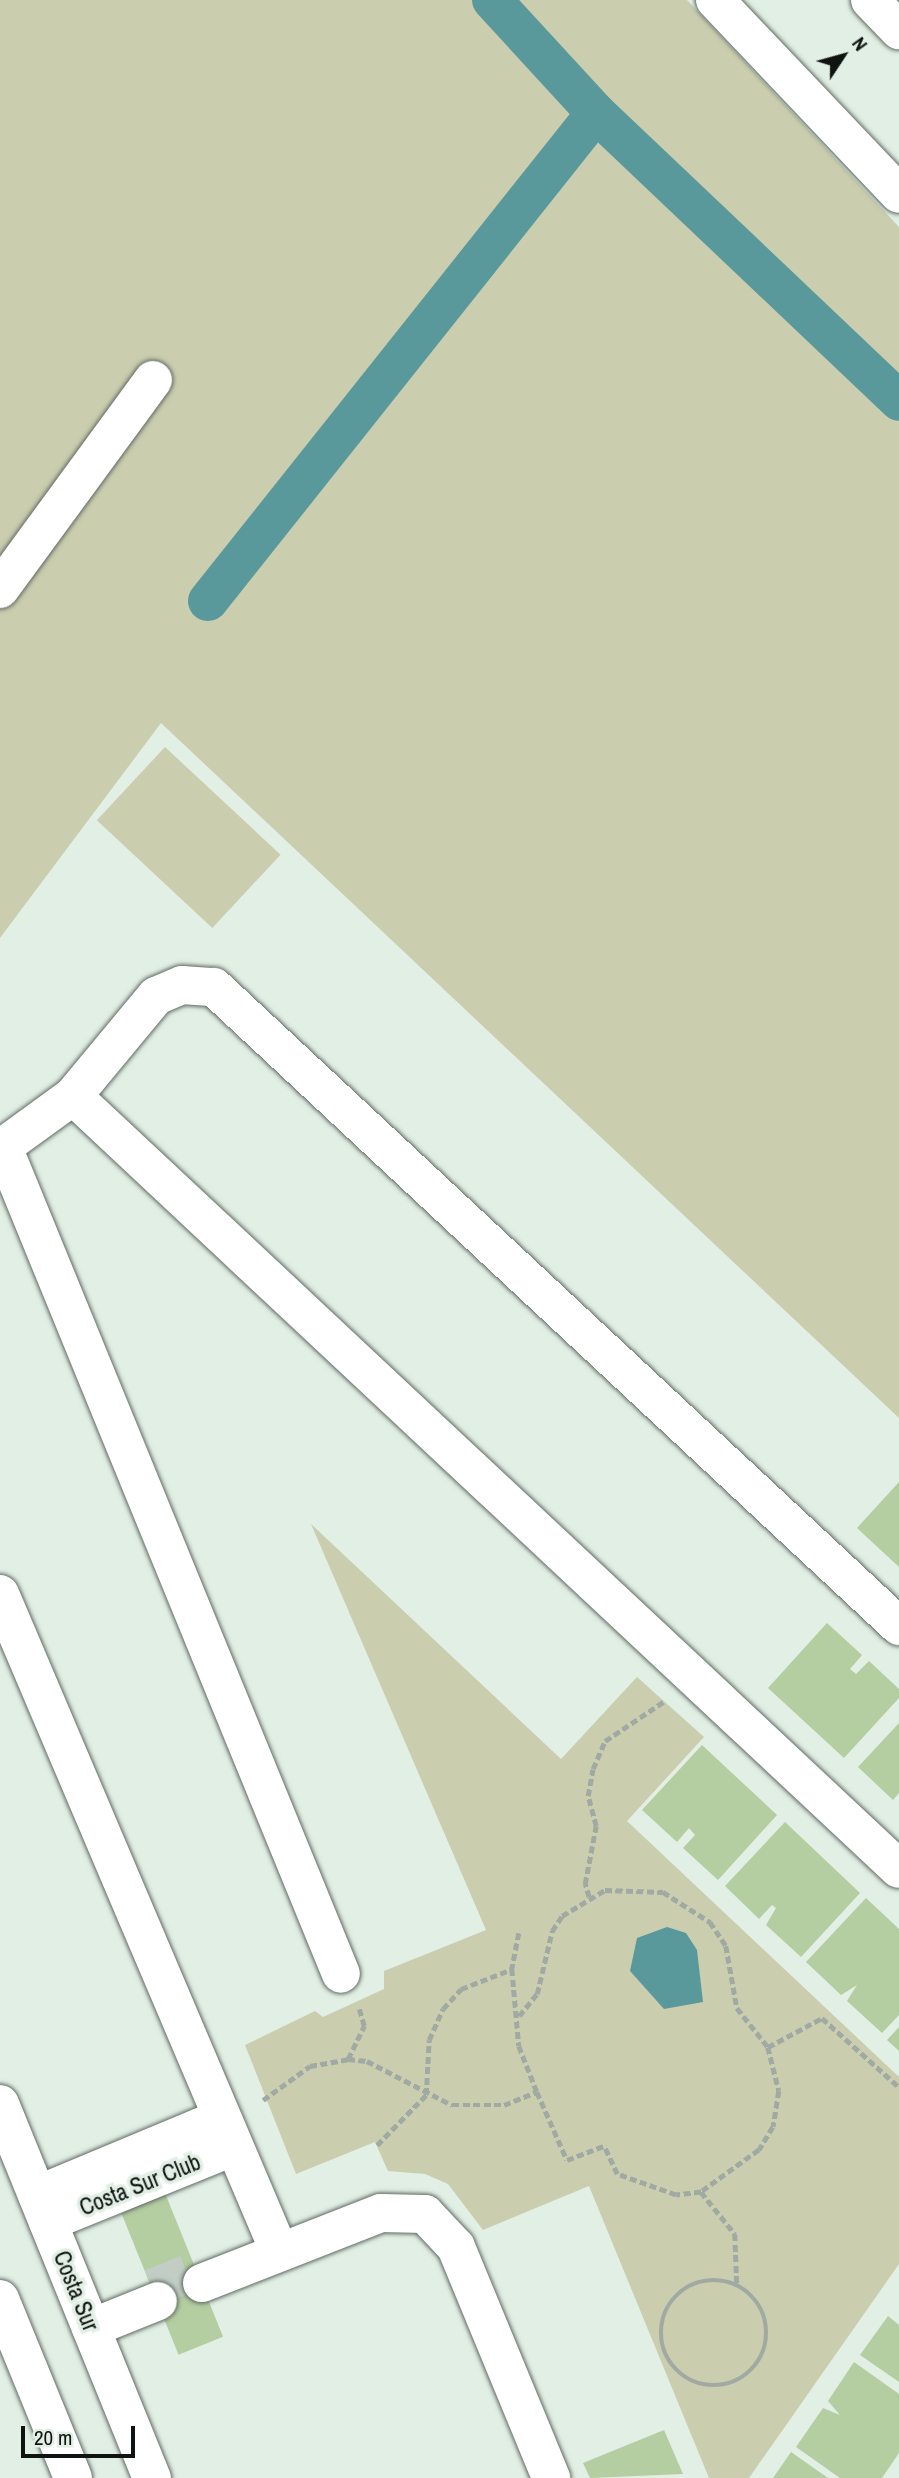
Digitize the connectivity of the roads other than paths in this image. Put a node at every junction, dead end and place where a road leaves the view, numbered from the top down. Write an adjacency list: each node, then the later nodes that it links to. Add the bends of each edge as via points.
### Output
1 (715, 0): 4 (main road)
2 (870, 0): 3 (main road)
3 (899, 30)
4 (899, 194)
5 (153, 380): 6 (main road)
6 (0, 589)
7 (72, 1096): 8 (main road); 10 (main road, via 156,996 182,985 214,987); 11 (main road)
8 (2, 1148): 12 (main road)
9 (0, 1594): 14 (main road)
10 (899, 1626)
11 (899, 1869)
12 (349, 1987)
13 (0, 2104): 15 (main road, Costa Sur)
14 (226, 2133): 15 (main road, Costa Sur Club); 16 (main road)
15 (42, 2208): 20 (main road, Costa Sur)
16 (276, 2244): 17 (main road); 23 (main road, via 405,2210 443,2227)
17 (200, 2276)
18 (155, 2295): 20 (main road)
19 (0, 2299): 21 (main road)
20 (88, 2321): 22 (main road, Costa Sur)
21 (73, 2478)
22 (152, 2478)
23 (551, 2478)

